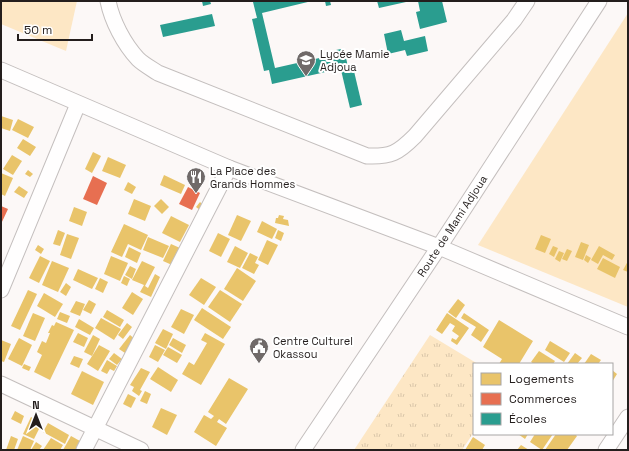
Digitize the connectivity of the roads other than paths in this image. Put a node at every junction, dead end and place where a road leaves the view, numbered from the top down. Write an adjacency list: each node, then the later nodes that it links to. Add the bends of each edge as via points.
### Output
1 (108, 1): 2 (street, via 122,37 138,59 158,73 367,156 379,156 392,154 403,148 415,136 514,20)
2 (527, 1)
3 (599, 1): 7 (street, Route de Mami Adjoua)
4 (1, 70): 5 (street)
5 (78, 104): 6 (street); 8 (street)
6 (229, 168): 7 (street); 12 (street)
7 (439, 247): 9 (street); 15 (street, Route de Mami Adjoua)
8 (1, 290)
9 (628, 327)
10 (1, 384): 12 (street)
11 (628, 417): 16 (street)
12 (96, 428): 13 (street); 14 (street)
13 (84, 450)
14 (141, 450)
15 (303, 450)
16 (606, 450)

